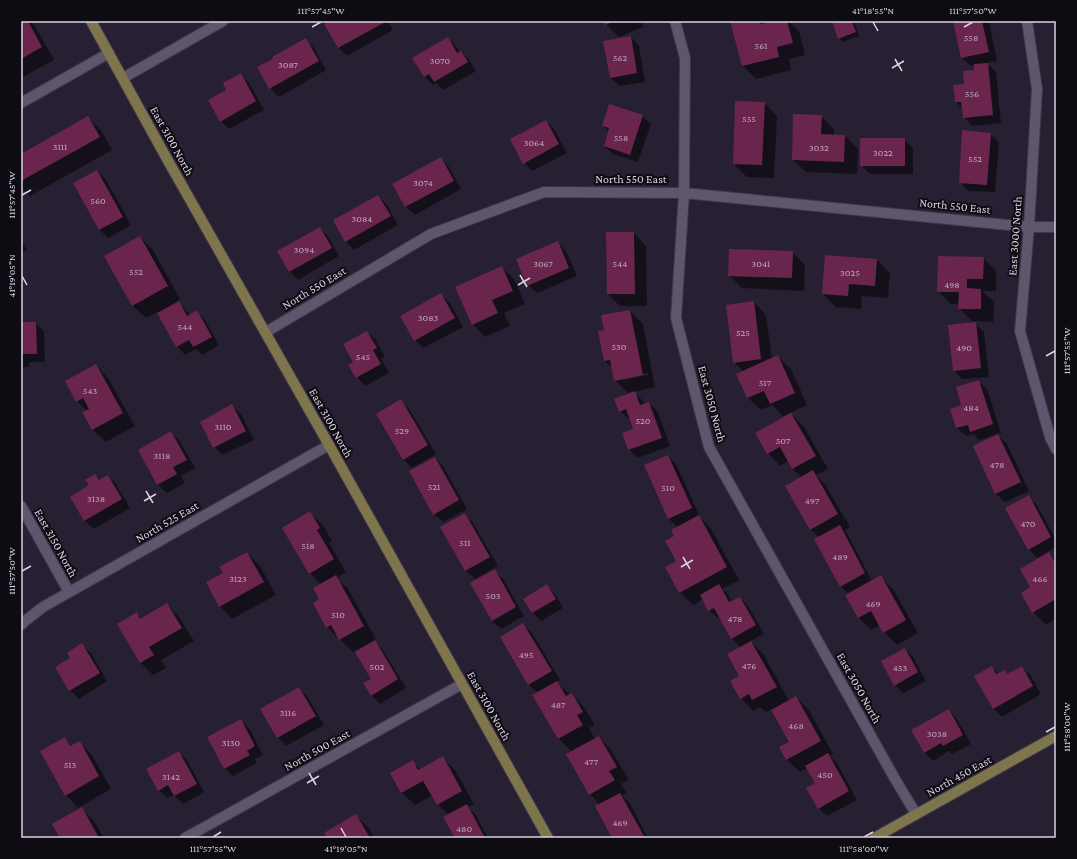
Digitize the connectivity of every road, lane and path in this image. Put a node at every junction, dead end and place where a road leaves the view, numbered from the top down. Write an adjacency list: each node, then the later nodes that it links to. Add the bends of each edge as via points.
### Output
1 (91, 21): 5 (main road, East 3100 North)
2 (223, 21): 6 (street)
3 (674, 21): 8 (street, East 3050 North, via 684,58)
4 (1027, 21): 9 (street, East 3000 North, via 1037,89)
5 (109, 53): 6 (main road, East 3100 North); 7 (street)
6 (123, 78): 11 (main road, East 3100 North)
7 (21, 103)
8 (684, 193): 9 (street, North 550 East); 11 (street, North 550 East, via 544,192 431,234); 19 (street, East 3050 North, via 676,318 709,447)
9 (1030, 226): 10 (street); 13 (street, East 3000 North, via 1020,331 1050,437)
10 (1056, 227)
11 (266, 332): 12 (main road, East 3100 North)
12 (329, 444): 15 (street, North 525 East); 17 (main road, East 3100 North)
13 (1056, 449)
14 (21, 506): 15 (street, East 3150 North)
15 (69, 592): 16 (street, North 525 East, via 43,607)
16 (21, 626)
17 (462, 684): 20 (street, North 500 East); 21 (main road, East 3100 North)
18 (1056, 736): 19 (main road, North 450 East)
19 (916, 814): 22 (main road, North 450 East)
20 (185, 838)
21 (548, 838)
22 (874, 838)

